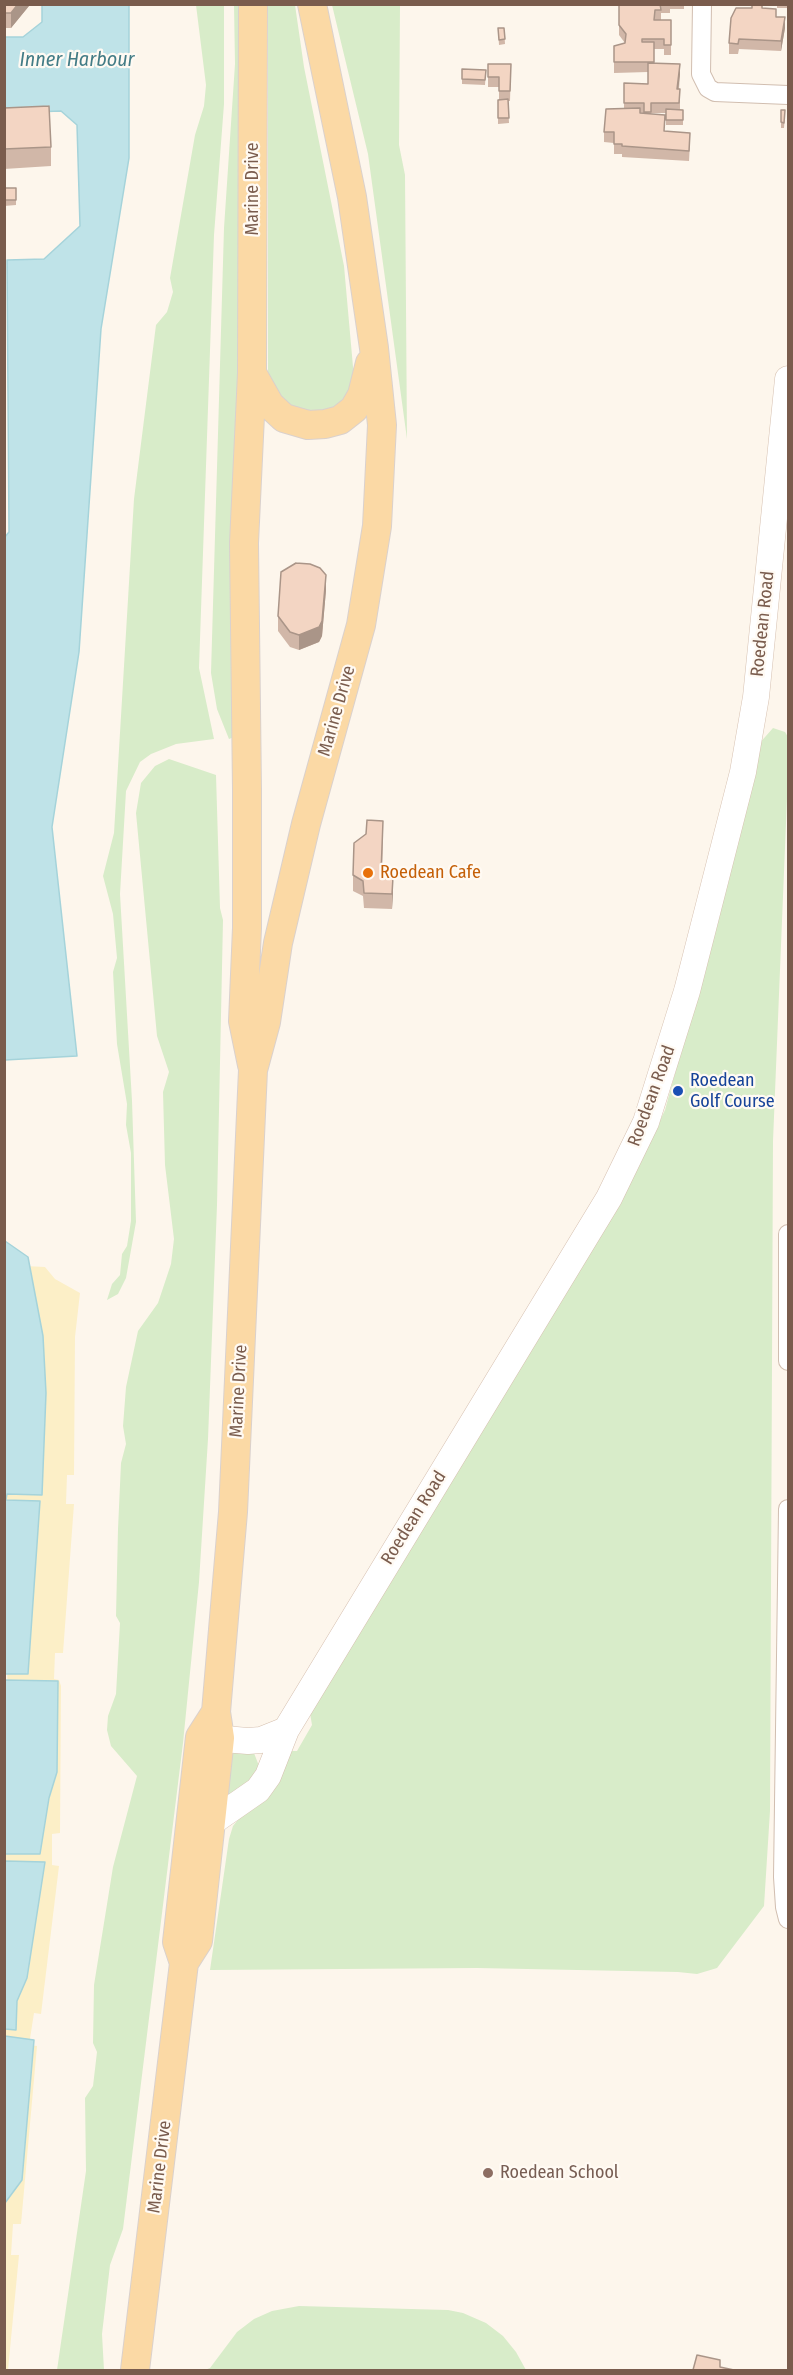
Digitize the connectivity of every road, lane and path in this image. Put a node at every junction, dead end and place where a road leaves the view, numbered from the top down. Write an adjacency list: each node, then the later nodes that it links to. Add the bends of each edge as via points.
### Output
1 (253, 4): 6 (main road, Marine Drive)
2 (312, 4): 5 (main road, Marine Drive, via 352,197)
3 (702, 4): 4 (street, via 701,74 708,88 716,92)
4 (789, 95)
5 (374, 348): 6 (main road, Marine Drive, via 362,395 354,409 340,420 325,424 308,425 284,418 270,405); 9 (main road, Marine Drive, via 382,425 377,526 361,625 306,824)
6 (252, 373): 9 (main road, Marine Drive, via 244,543 247,928 243,1021)
7 (789, 378): 8 (main road, Roedean Road)
8 (785, 437): 14 (main road, Roedean Road, via 756,697 743,772 656,1096 609,1198)
9 (253, 1070): 13 (main road, Marine Drive, via 233,1512)
10 (789, 1234): 11 (street)
11 (789, 1361)
12 (789, 1509): 16 (street, via 783,1877)
13 (212, 1729): 14 (main road, via 261,1740); 15 (main road, Marine Drive); 17 (main road, Marine Drive, via 177,1942)
14 (286, 1730): 15 (main road, Roedean Road, via 268,1776 258,1790)
15 (212, 1822): 17 (main road, Marine Drive, via 198,1941)
16 (788, 1918)
17 (183, 1963): 18 (main road, Marine Drive)
18 (135, 2370)

